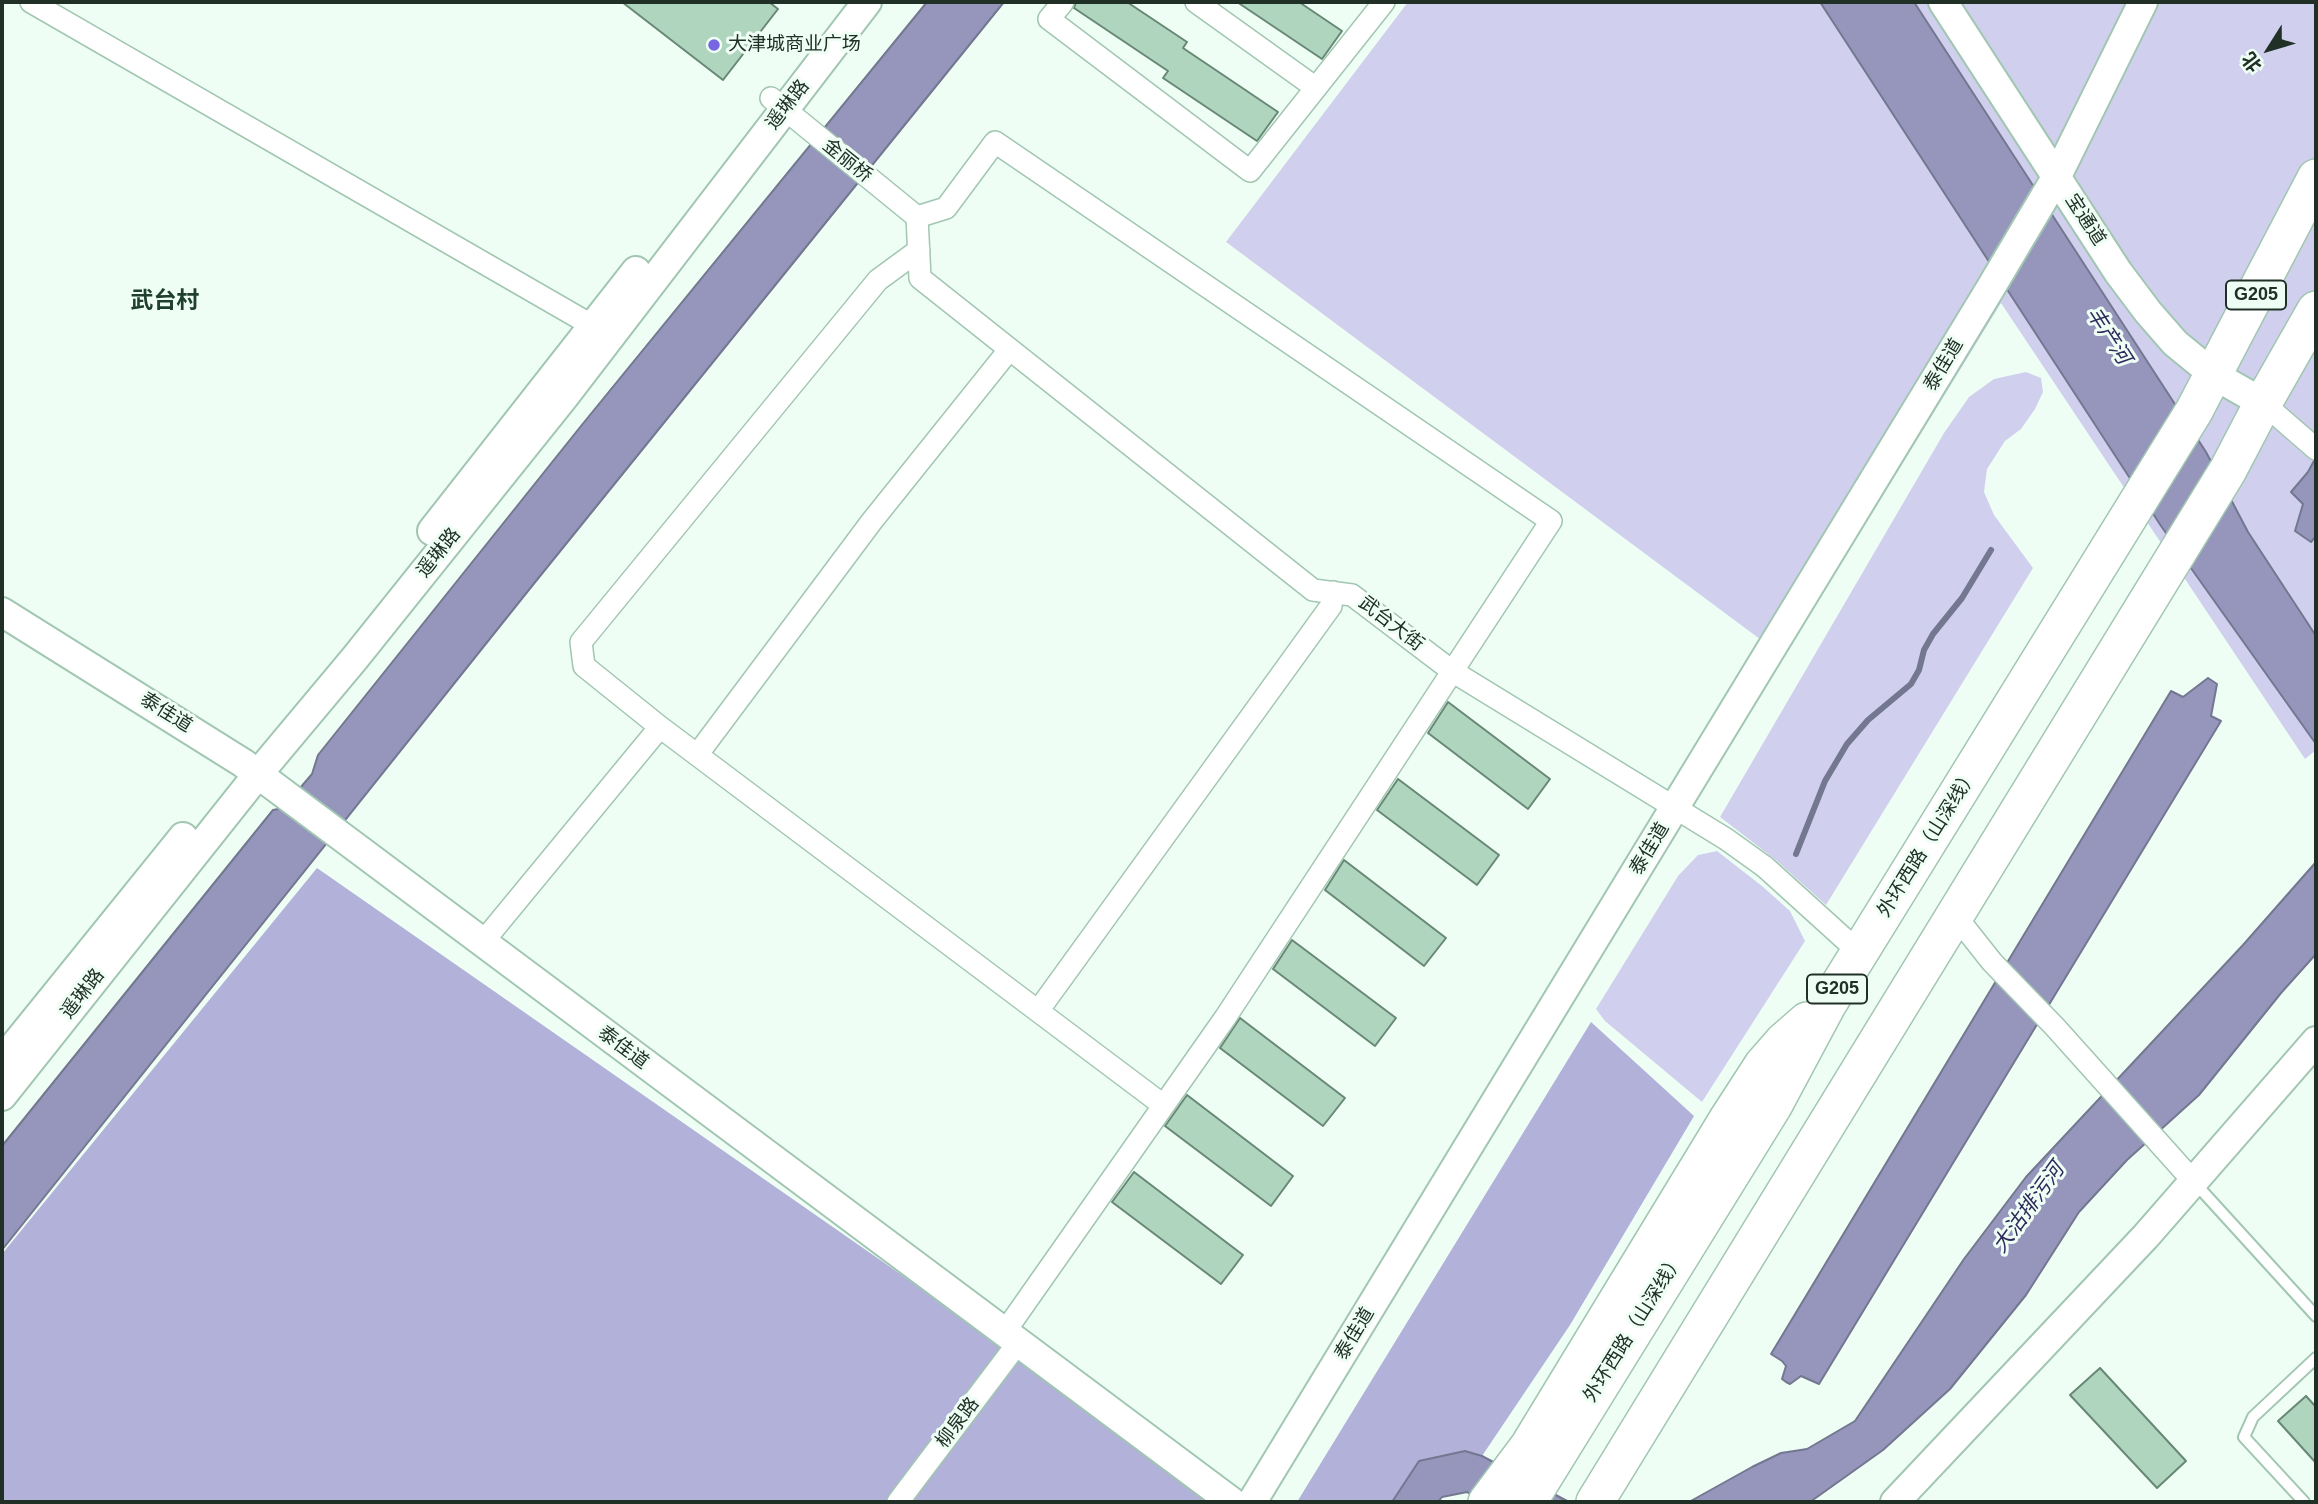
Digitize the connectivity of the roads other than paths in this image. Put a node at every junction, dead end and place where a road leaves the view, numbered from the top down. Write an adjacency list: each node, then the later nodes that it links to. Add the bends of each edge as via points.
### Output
1 (31, 2): 16 (street)
2 (847, 2): 10 (street, 遥琳路)
3 (867, 2): 10 (street, 遥琳路)
4 (1063, 2): 9 (street, via 1049,19 1250,171)
5 (1195, 2): 9 (street)
6 (1943, 2): 12 (street, 宝通道)
7 (2143, 2): 12 (street, 泰佳道)
8 (1382, 3): 9 (street)
9 (1316, 89)
10 (778, 104): 13 (street, 金丽桥); 16 (street, 遥琳路)
11 (2316, 178): 18 (highway, 外环西路（山深线） / G205)
12 (2051, 186): 18 (street, 宝通道, via 2148,312 2175,343); 27 (street, 泰佳道)
13 (917, 217): 14 (street, 武台大街); 23 (street, 柳泉路, via 946,208 995,142 1551,521)
14 (919, 250): 17 (street, 武台大街, via 920,278); 24 (street, via 878,280 582,642 584,666)
15 (2316, 310): 19 (highway, G205)
16 (601, 332): 26 (street, 遥琳路, via 355,658)
17 (1009, 350): 21 (street, 武台大街, via 1313,590); 25 (street, via 872,521)
18 (2214, 375): 19 (street, 宝通道); 30 (highway, 外环西路（山深线） / G205)
19 (2263, 404): 20 (street); 28 (highway, G205, via 2228,470)
20 (2312, 444)
21 (1333, 592): 23 (street, 武台大街, via 1353,594); 31 (street, via 1331,606)
22 (2, 612): 26 (street, 泰佳道)
23 (1452, 671): 27 (street, 武台大街); 35 (street, 柳泉路)
24 (660, 727): 25 (street); 29 (street)
25 (697, 755): 31 (street)
26 (258, 774): 29 (street, 泰佳道); 33 (street, 遥琳路); 34 (street, 遥琳路)
27 (1675, 807): 30 (street, 武台大街, via 1765,867); 43 (street, 泰佳道)
28 (1954, 914): 36 (street, via 1992,962); 46 (highway, G205)
29 (482, 943): 38 (street, 泰佳道)
30 (1860, 953): 40 (highway, 外环西路（山深线） / G205, via 1773,1106)
31 (1038, 1011): 35 (street)
32 (2316, 1041): 36 (street)
33 (2, 1061)
34 (2, 1096)
35 (1163, 1105): 38 (street, 柳泉路)
36 (2194, 1181): 37 (lane); 47 (street)
37 (2316, 1316)
38 (1011, 1338): 41 (street, 柳泉路); 42 (street, 泰佳道)
39 (2316, 1358): 48 (lane, via 2253,1418 2244,1437)
40 (1540, 1455): 44 (highway); 45 (highway, 外环西路（山深线） / G205)
41 (898, 1502)
42 (1232, 1502)
43 (1252, 1502)
44 (1487, 1502)
45 (1528, 1502)
46 (1595, 1502)
47 (1895, 1502)
48 (2304, 1502)

